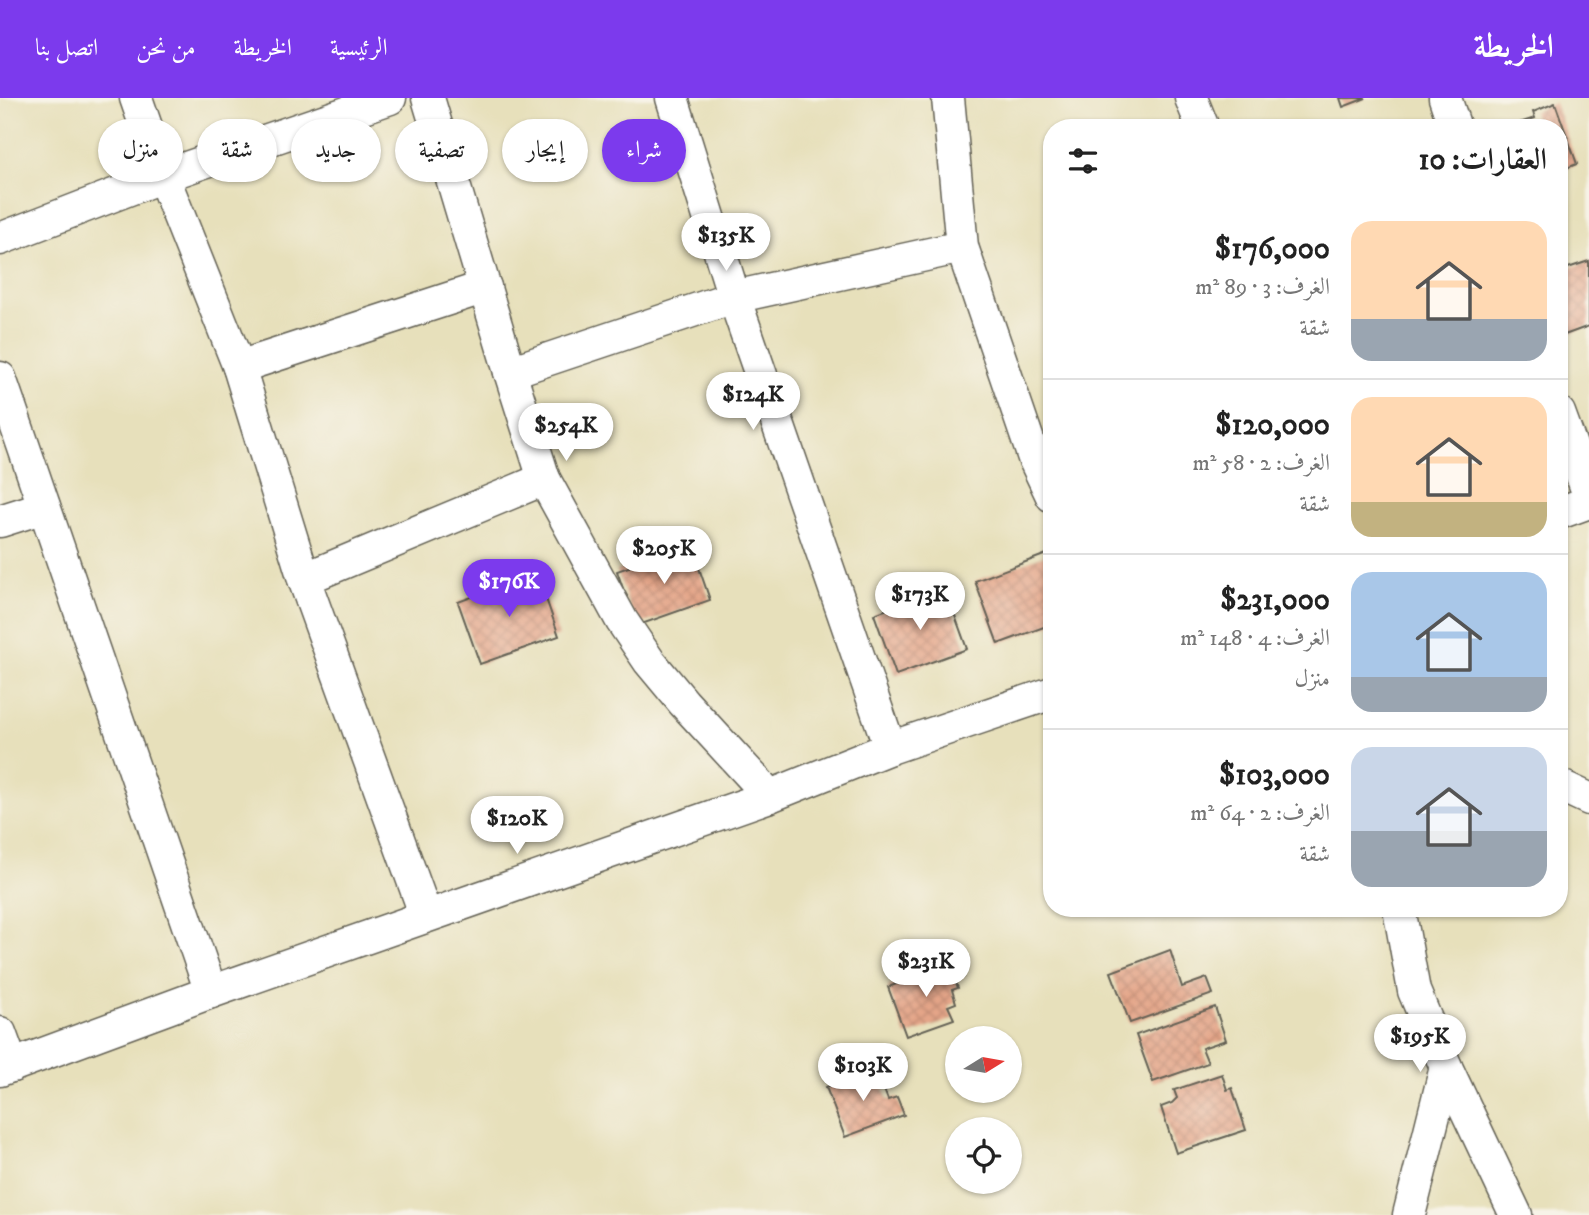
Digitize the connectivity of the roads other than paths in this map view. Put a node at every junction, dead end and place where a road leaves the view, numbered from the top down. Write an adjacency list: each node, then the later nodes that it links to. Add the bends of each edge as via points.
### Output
1 (136, 98): 8 (street)
2 (390, 98): 11 (street)
3 (428, 98): 16 (street)
4 (672, 98): 17 (street)
5 (948, 98): 15 (street)
6 (1191, 98): 9 (street)
7 (1445, 98): 10 (street)
8 (143, 119)
9 (1199, 119)
10 (1452, 119)
11 (183, 169)
12 (147, 182): 14 (street)
13 (165, 182): 18 (street)
14 (0, 239)
15 (962, 247): 17 (street); 22 (street)
16 (485, 287): 18 (street); 19 (street)
17 (734, 297): 19 (street); 31 (street)
18 (239, 367): 29 (street)
19 (510, 372): 23 (street)
20 (0, 378): 26 (street)
21 (1568, 438): 24 (street)
22 (1043, 477)
23 (544, 479): 29 (street); 33 (street, via 649,661)
24 (1589, 495)
25 (1589, 502): 27 (street)
26 (44, 507): 28 (street); 37 (street)
27 (1568, 510)
28 (0, 521)
29 (304, 579): 35 (street)
30 (1043, 696): 31 (street)
31 (890, 748): 33 (street)
32 (1568, 789): 34 (street)
33 (770, 796): 35 (street)
34 (1589, 799)
35 (426, 916): 37 (street)
36 (1401, 917): 39 (street, via 1414,991)
37 (211, 992): 40 (street)
38 (0, 1033): 40 (street)
39 (1446, 1067): 41 (street); 42 (street)
40 (6, 1068)
41 (1409, 1215)
42 (1516, 1215)

